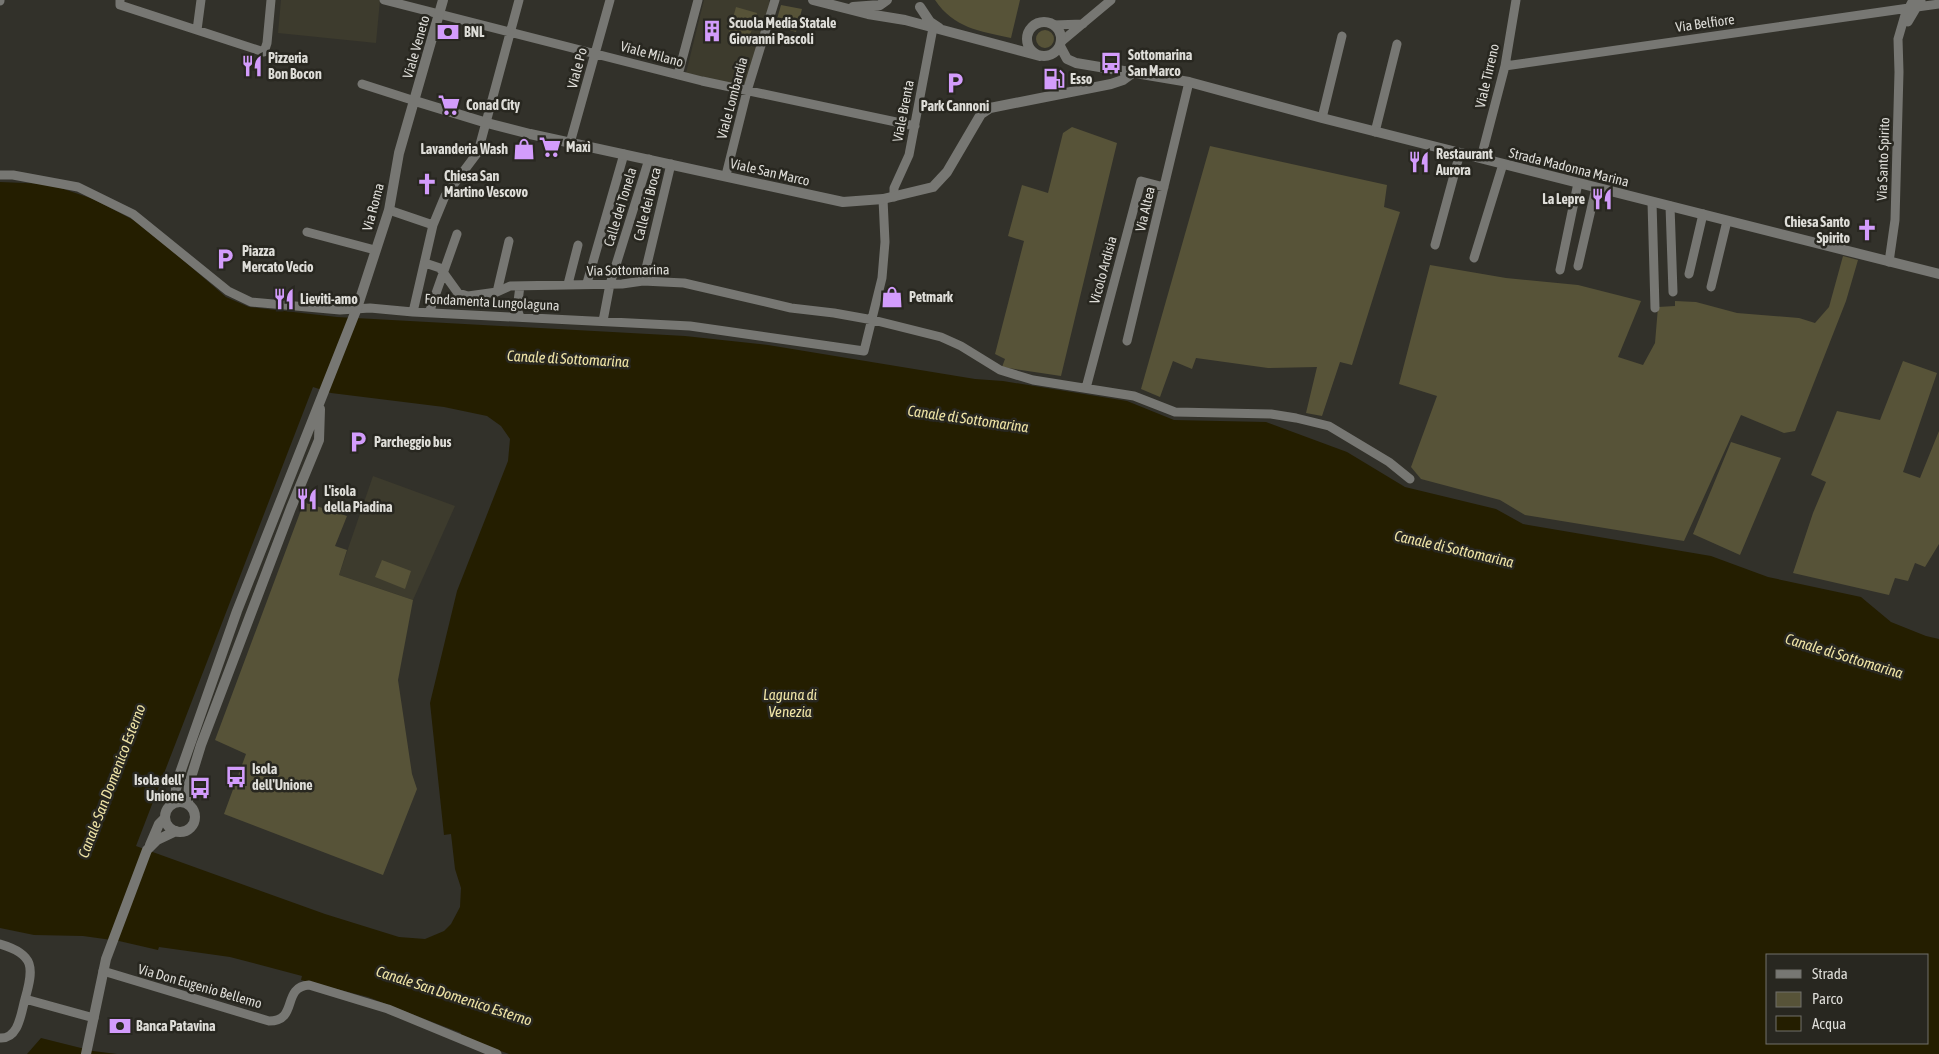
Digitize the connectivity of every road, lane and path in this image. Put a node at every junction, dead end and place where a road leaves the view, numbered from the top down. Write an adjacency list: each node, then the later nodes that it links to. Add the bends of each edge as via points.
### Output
1 (201, 0): 23 (street)
2 (272, 0): 23 (street, via 264,52)
3 (384, 0): 18 (street, Viale Milano)
4 (443, 0): 18 (street, Viale Veneto)
5 (519, 0): 24 (street)
6 (610, 0): 30 (street, Viale Po)
7 (698, 0): 34 (street)
8 (775, 0): 37 (street, Viale Lombardia)
9 (813, 0): 17 (street)
10 (888, 0): 17 (street, via 880,5); 19 (street, via 890,12)
11 (1111, 0): 20 (street)
12 (1516, 0): 32 (street, Viale Tirreno)
13 (120, 2): 23 (street)
14 (919, 3): 19 (street, via 914,17); 22 (street)
15 (1915, 4): 16 (street, Via Belfiore); 32 (street, Via Belfiore); 71 (street, Via Santo Spirito, via 1901,27 1898,39 1895,220)
16 (1939, 4)
17 (848, 8): 19 (street)
18 (440, 15): 24 (street, Viale Milano); 38 (street, Viale Veneto)
19 (901, 19): 22 (street)
20 (1083, 24): 21 (street); 27 (street)
21 (1054, 25): 25 (street, via 1042,22); 27 (street, via 1060,31)
22 (938, 29): 29 (street); 41 (street, Viale Brenta)
23 (197, 30)
24 (510, 32): 30 (street, Viale Milano); 40 (street)
25 (1028, 32): 29 (street, via 1019,44); 31 (street, via 1028,45)
26 (1342, 36): 39 (street)
27 (1061, 43): 31 (street, via 1050,56); 33 (street, Strada Madonna Marina, via 1067,59 1076,63)
28 (1397, 44): 42 (street)
29 (1001, 46): 31 (street)
30 (595, 53): 34 (street, Viale Milano); 43 (street, Viale Po)
31 (1040, 56)
32 (1506, 66): 46 (street, Viale Tirreno)
33 (1134, 72): 35 (street, Strada Madonna Marina); 55 (street, Viale San Marco, via 1111,84 985,110 938,183 927,189)
34 (678, 75): 37 (street, Viale Milano)
35 (1189, 82): 39 (street, Strada Madonna Marina); 53 (street, Via Altea)
36 (362, 84): 38 (street, Viale San Marco)
37 (747, 91): 41 (street, Viale Milano); 51 (street, Viale Lombardia)
38 (415, 101): 40 (street, Viale San Marco); 59 (street, Via Roma, via 399,153)
39 (1322, 118): 42 (street, Strada Madonna Marina)
40 (487, 123): 43 (street, Viale San Marco); 62 (street, via 478,152 446,196)
41 (914, 126): 55 (street, Viale Brenta, via 909,155 894,188)
42 (1375, 132): 44 (street, Strada Madonna Marina)
43 (570, 142): 45 (street, Viale San Marco)
44 (1460, 153): 46 (street, Strada Madonna Marina); 67 (street)
45 (624, 154): 47 (street, Viale San Marco); 78 (street)
46 (1480, 158): 49 (street, Strada Madonna Marina)
47 (649, 159): 48 (street, Viale San Marco); 80 (street, Calle dei Tonela)
48 (671, 164): 51 (street, Viale San Marco); 77 (street, Calle dei Broca)
49 (1503, 164): 52 (street, Strada Madonna Marina); 69 (street)
50 (0, 175): 87 (street, Fondamenta Lungolaguna, via 78,187 133,214 228,292 251,302)
51 (726, 176): 56 (street, Viale San Marco, via 832,200)
52 (1578, 183): 54 (street, Strada Madonna Marina); 73 (street)
53 (1164, 187): 92 (street, Via Altea); 93 (street, Vicolo Ardisia, via 1141,181)
54 (1596, 188): 57 (street, Strada Madonna Marina); 72 (street)
55 (894, 196): 56 (street, Viale San Marco)
56 (883, 199): 90 (street, Fondamenta Lungolaguna, via 882,278)
57 (1652, 202): 58 (street, Strada Madonna Marina); 85 (street)
58 (1670, 206): 60 (street, Strada Madonna Marina); 84 (street)
59 (389, 210): 62 (street); 68 (street, Via Roma)
60 (1703, 214): 61 (street, Strada Madonna Marina); 75 (street)
61 (1727, 221): 71 (street, Strada Madonna Marina); 82 (street)
62 (433, 225): 70 (street)
63 (307, 232): 68 (street)
64 (457, 234): 74 (street)
65 (509, 241): 83 (street)
66 (578, 245): 79 (street)
67 (1436, 245)
68 (375, 250): 87 (street, Via Roma)
69 (1474, 258)
70 (425, 262): 74 (street, Via Sottomarina); 86 (street)
71 (1889, 262): 76 (street, Strada Madonna Marina)
72 (1578, 266)
73 (1560, 270)
74 (444, 272): 83 (street, Via Sottomarina, via 458,293 472,296); 88 (street)
75 (1689, 274)
76 (1939, 274)
77 (643, 281): 80 (street, Via Sottomarina); 90 (street, Via Sottomarina, via 684,283 791,308)
78 (588, 283): 79 (street, Via Sottomarina); 80 (street, Via Sottomarina)
79 (568, 284): 81 (street, Via Sottomarina)
80 (610, 284): 91 (street, Calle dei Tonela)
81 (520, 286): 83 (street, Via Sottomarina, via 510,286); 89 (street, via 517,308)
82 (1711, 287)
83 (497, 292)
84 (1673, 292)
85 (1655, 308)
86 (413, 312): 87 (street, Fondamenta Lungolaguna, via 370,308); 88 (street, Fondamenta Lungolaguna)
87 (355, 313): 94 (street, Via Roma)
88 (429, 313): 89 (street, Fondamenta Lungolaguna)
89 (520, 317): 91 (street, Fondamenta Lungolaguna)
90 (873, 320): 91 (street, Fondamenta Lungolaguna, via 864,352 690,326); 93 (street, Via Sottomarina, via 941,338 961,346 1000,370 1033,380)
91 (603, 321)
92 (1127, 341)
93 (1086, 388): 95 (street, Via Sottomarina, via 1134,396 1175,412 1271,414 1329,426 1389,462)
94 (320, 402): 96 (street, Via Roma, via 234,621 180,772); 97 (street, via 319,440 201,746 189,784)
95 (1410, 479)
96 (175, 802): 97 (street); 98 (street, via 168,808)
97 (188, 803): 99 (street, via 195,812 194,823 188,830)
98 (165, 818): 99 (street); 100 (street)
99 (176, 831): 100 (street)
100 (148, 848): 102 (street)
101 (0, 944): 103 (street, via 15,949 29,962 31,979)
102 (103, 971): 104 (street); 107 (street, Via Don Eugenio Bellemo, via 270,1021 282,1019 295,990 308,985 388,1009)
103 (25, 999): 104 (street); 105 (street, via 15,1031 9,1037)
104 (94, 1018): 106 (street)
105 (0, 1038)
106 (87, 1052)
107 (498, 1054)

